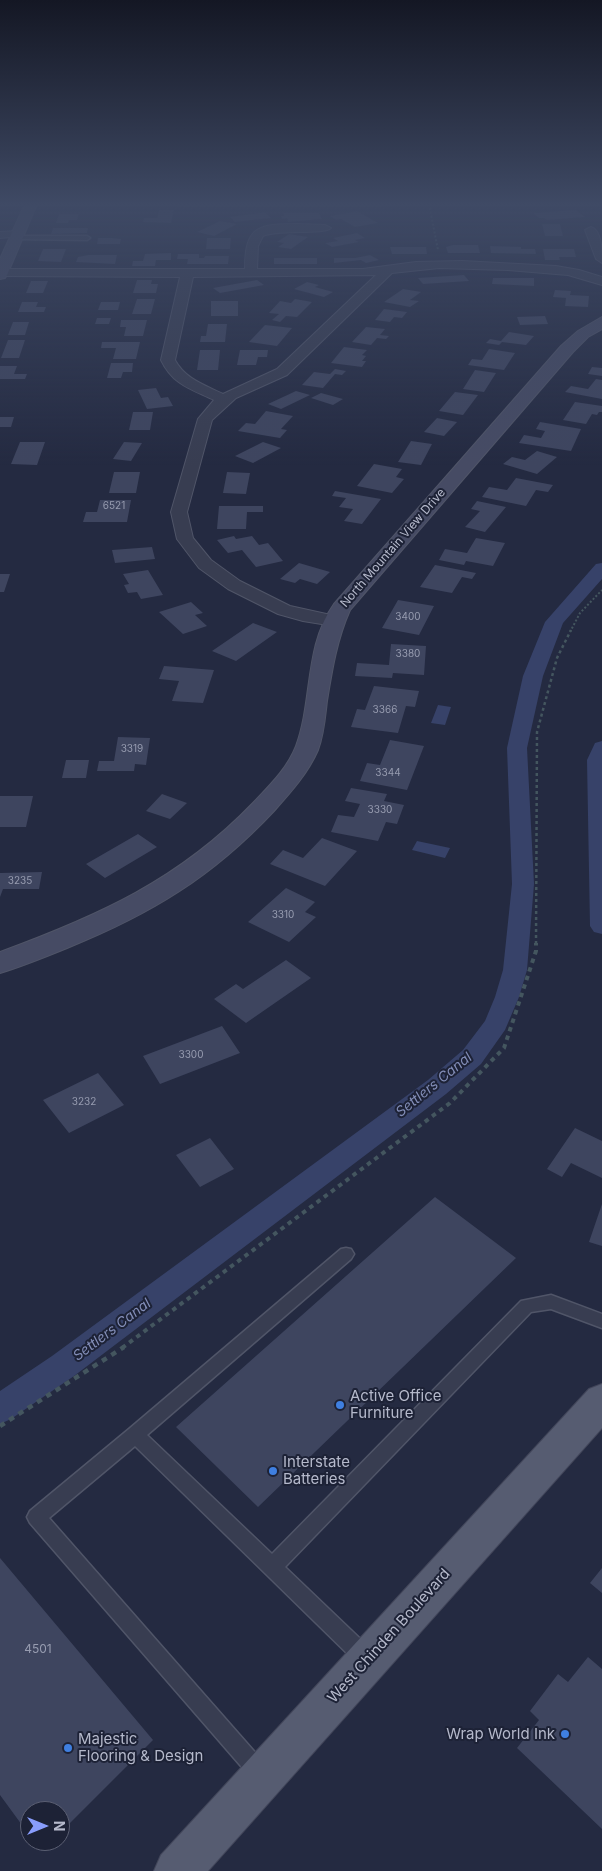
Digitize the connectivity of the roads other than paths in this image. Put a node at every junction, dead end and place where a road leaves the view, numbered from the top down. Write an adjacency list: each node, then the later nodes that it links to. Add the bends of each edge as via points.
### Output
1 (183, 291): 4 (street, via 168,360 174,372 188,382)
2 (367, 291): 4 (street, via 282,372)
3 (602, 322): 5 (street, North Mountain View Drive, via 566,348)
4 (223, 399): 5 (street, via 206,419 184,492 179,512 185,540 205,564 234,585 284,610)
5 (334, 620): 6 (street, North Mountain View Drive, via 324,654 312,731 305,753 292,775 257,815 214,856 165,890 69,938)
6 (0, 963)
7 (346, 1254): 10 (lane)
8 (602, 1321): 11 (lane, via 551,1302 527,1306)
9 (602, 1401): 12 (main road, West Chinden Boulevard)
10 (136, 1434): 11 (lane); 13 (lane, via 36,1517)
11 (272, 1567): 12 (lane)
12 (367, 1660): 13 (main road, West Chinden Boulevard)
13 (263, 1776): 14 (main road, West Chinden Boulevard)
14 (177, 1871)

